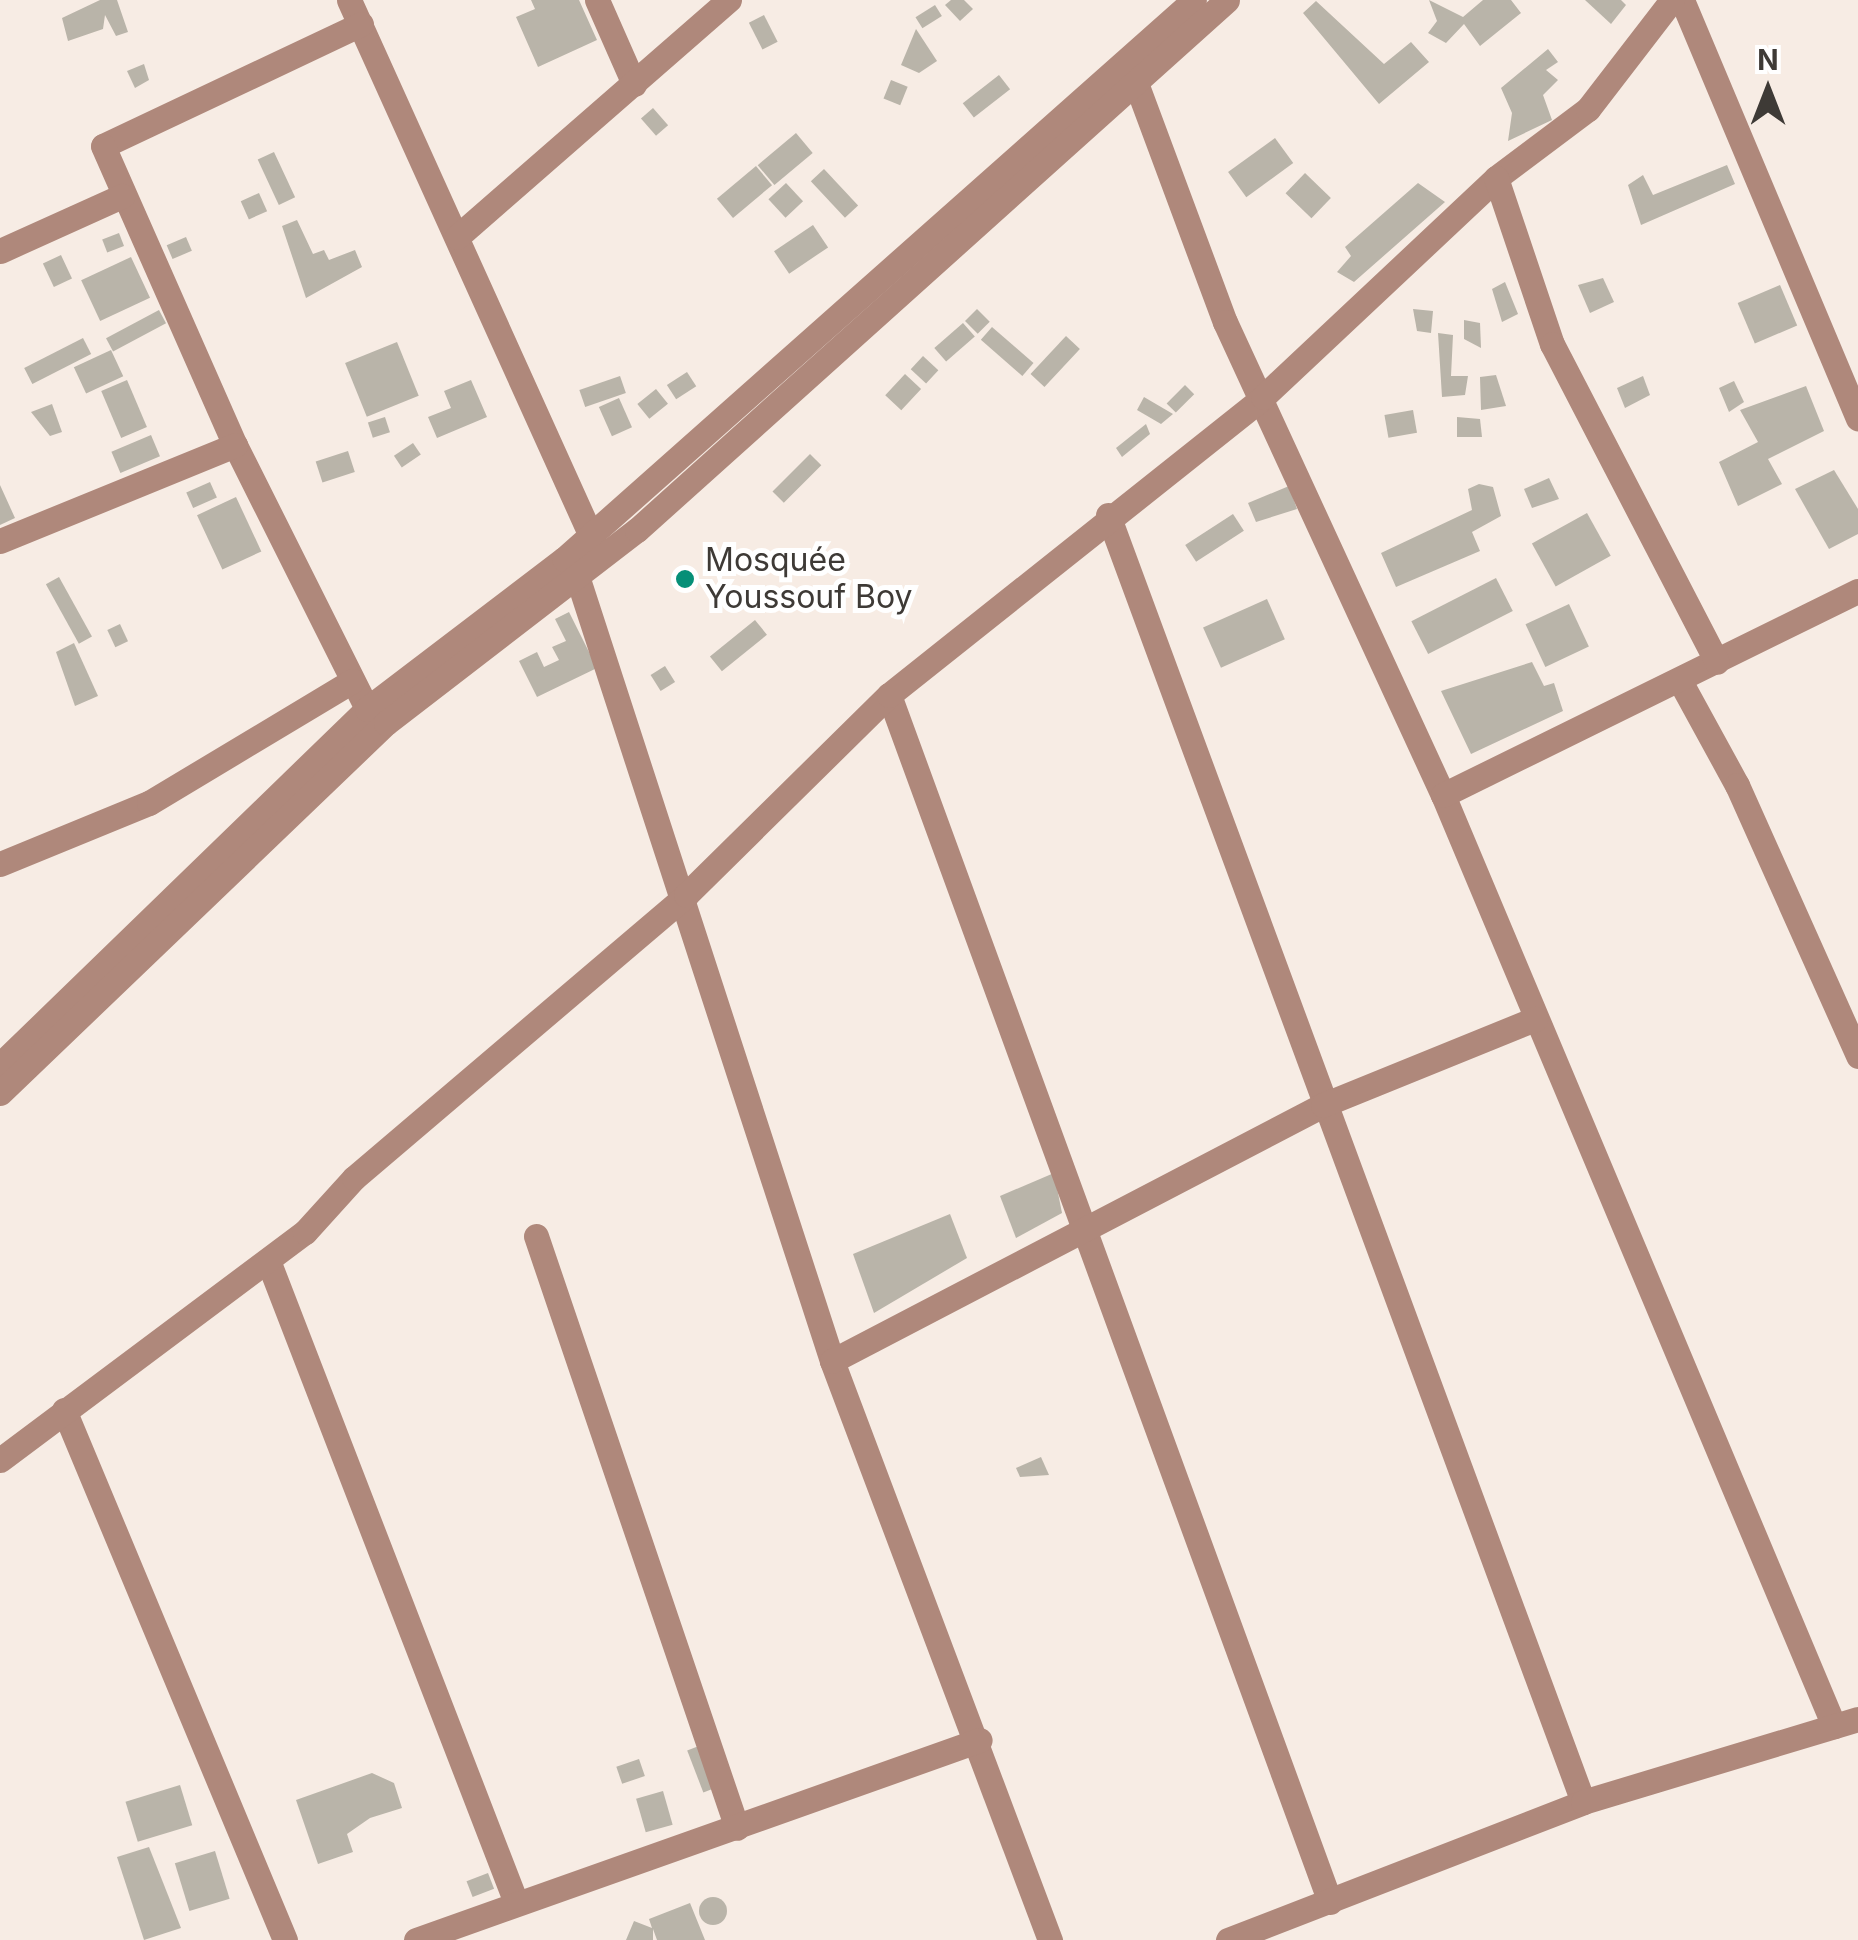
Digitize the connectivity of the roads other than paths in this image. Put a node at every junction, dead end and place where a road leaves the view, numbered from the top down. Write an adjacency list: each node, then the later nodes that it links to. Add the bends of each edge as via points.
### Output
1 (350, 0): 8 (street)
2 (597, 0): 10 (street)
3 (730, 0): 10 (street)
4 (1194, 0): 20 (street)
5 (1227, 0): 9 (street)
6 (1672, 0): 11 (street, via 1588,109)
7 (1682, 0): 16 (street)
8 (361, 24): 12 (street, via 104,146); 13 (street)
9 (1136, 83): 15 (street, via 1225,322); 20 (street)
10 (634, 84): 13 (street)
11 (1496, 178): 15 (street); 23 (street, via 1552,344)
12 (122, 196): 14 (street); 17 (street)
13 (457, 236): 20 (street)
14 (0, 251)
15 (1263, 397): 18 (street); 28 (street)
16 (1858, 419)
17 (235, 445): 19 (street); 24 (street)
18 (1108, 516): 26 (street); 35 (street)
19 (0, 541)
20 (596, 546): 21 (street); 27 (street)
21 (577, 576): 30 (street); 34 (street, via 386,723)
22 (1858, 591): 23 (street)
23 (1718, 662): 25 (street)
24 (352, 681): 27 (street); 29 (street, via 149,803)
25 (1680, 681): 28 (street); 32 (street, via 1737,785)
26 (889, 695): 30 (street); 36 (street)
27 (368, 709): 33 (street)
28 (1444, 795): 31 (street)
29 (0, 864)
30 (686, 895): 38 (street, via 354,1178); 39 (street)
31 (1535, 1019): 35 (street); 42 (street)
32 (1858, 1056)
33 (0, 1065)
34 (0, 1093)
35 (1323, 1105): 36 (street); 44 (street)
36 (1089, 1230): 39 (street); 47 (street)
37 (536, 1236): 45 (street)
38 (269, 1263): 40 (street); 46 (street)
39 (832, 1361): 43 (street)
40 (64, 1410): 41 (street); 48 (street)
41 (0, 1460)
42 (1846, 1723): 44 (street)
43 (980, 1740): 45 (street); 50 (street)
44 (1582, 1802): 47 (street)
45 (737, 1828): 46 (street)
46 (515, 1900): 49 (street)
47 (1330, 1902): 51 (street)
48 (285, 1940)
49 (416, 1940)
50 (1050, 1940)
51 (1228, 1940)

